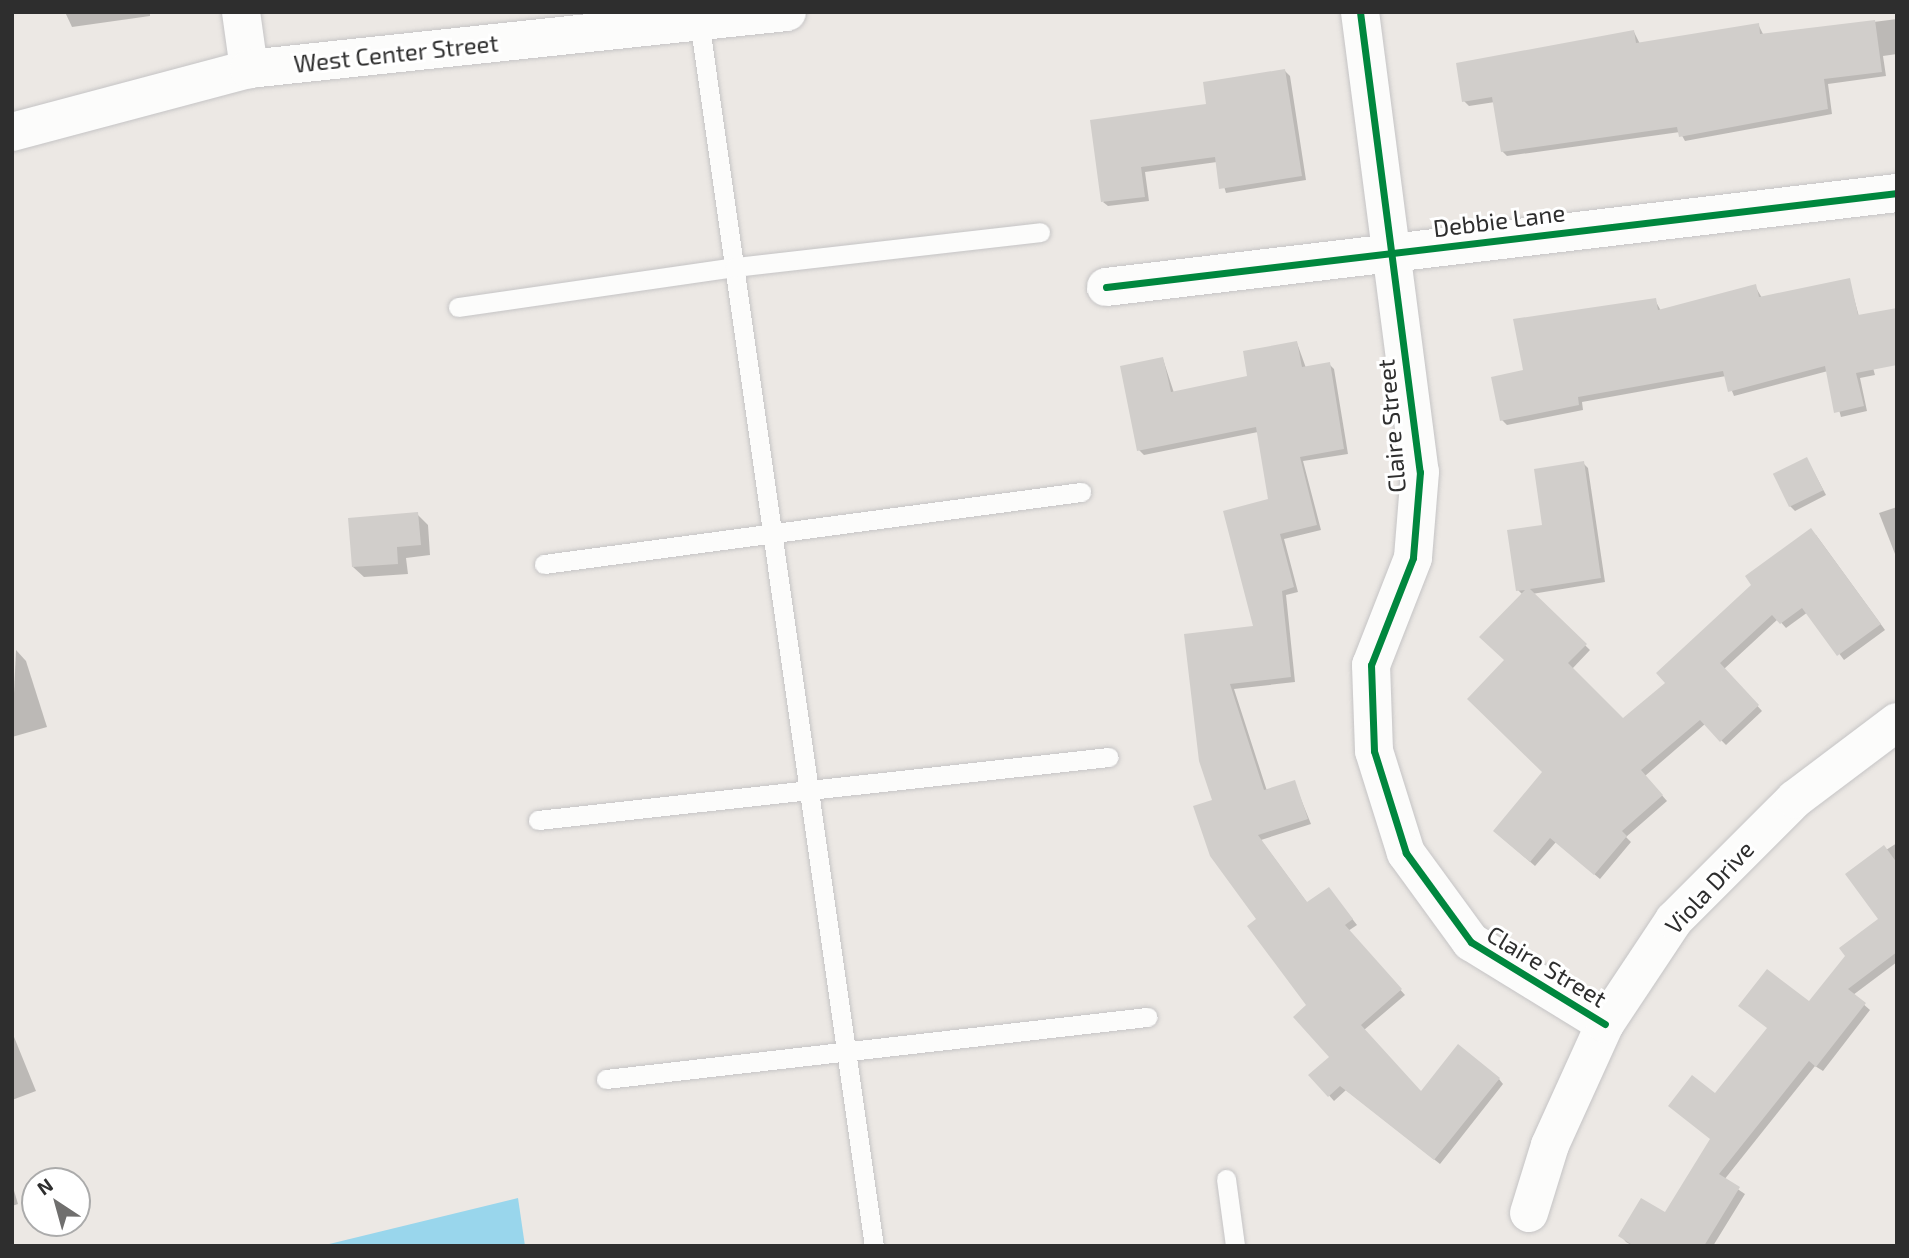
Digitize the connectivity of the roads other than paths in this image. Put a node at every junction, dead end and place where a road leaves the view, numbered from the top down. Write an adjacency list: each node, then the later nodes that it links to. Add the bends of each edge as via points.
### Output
1 (241, 12): 5 (street)
2 (787, 12): 4 (street, West Center Street)
3 (1360, 12): 9 (street, Claire Street)
4 (699, 16): 5 (street, West Center Street); 10 (lane)
5 (249, 69): 6 (street, West Center Street)
6 (12, 132)
7 (1897, 193): 9 (street, Debbie Lane)
8 (1040, 232): 10 (lane)
9 (1392, 252): 11 (street, Debbie Lane); 21 (street, Claire Street, via 1420,471 1413,558 1371,665 1374,751 1406,853 1471,942)
10 (734, 267): 12 (lane); 14 (lane)
11 (1105, 287)
12 (458, 307)
13 (1082, 492): 14 (lane)
14 (772, 533): 15 (lane); 18 (lane)
15 (544, 564)
16 (1897, 722): 21 (street, Viola Drive, via 1795,799 1674,920)
17 (1110, 757): 18 (lane)
18 (808, 786): 19 (lane); 22 (lane)
19 (538, 820)
20 (1147, 1017): 22 (lane)
21 (1605, 1024): 25 (street, Viola Drive, via 1550,1146)
22 (846, 1050): 23 (lane); 26 (lane)
23 (606, 1079)
24 (1226, 1179): 27 (lane)
25 (1529, 1213)
26 (874, 1246)
27 (1235, 1246)

